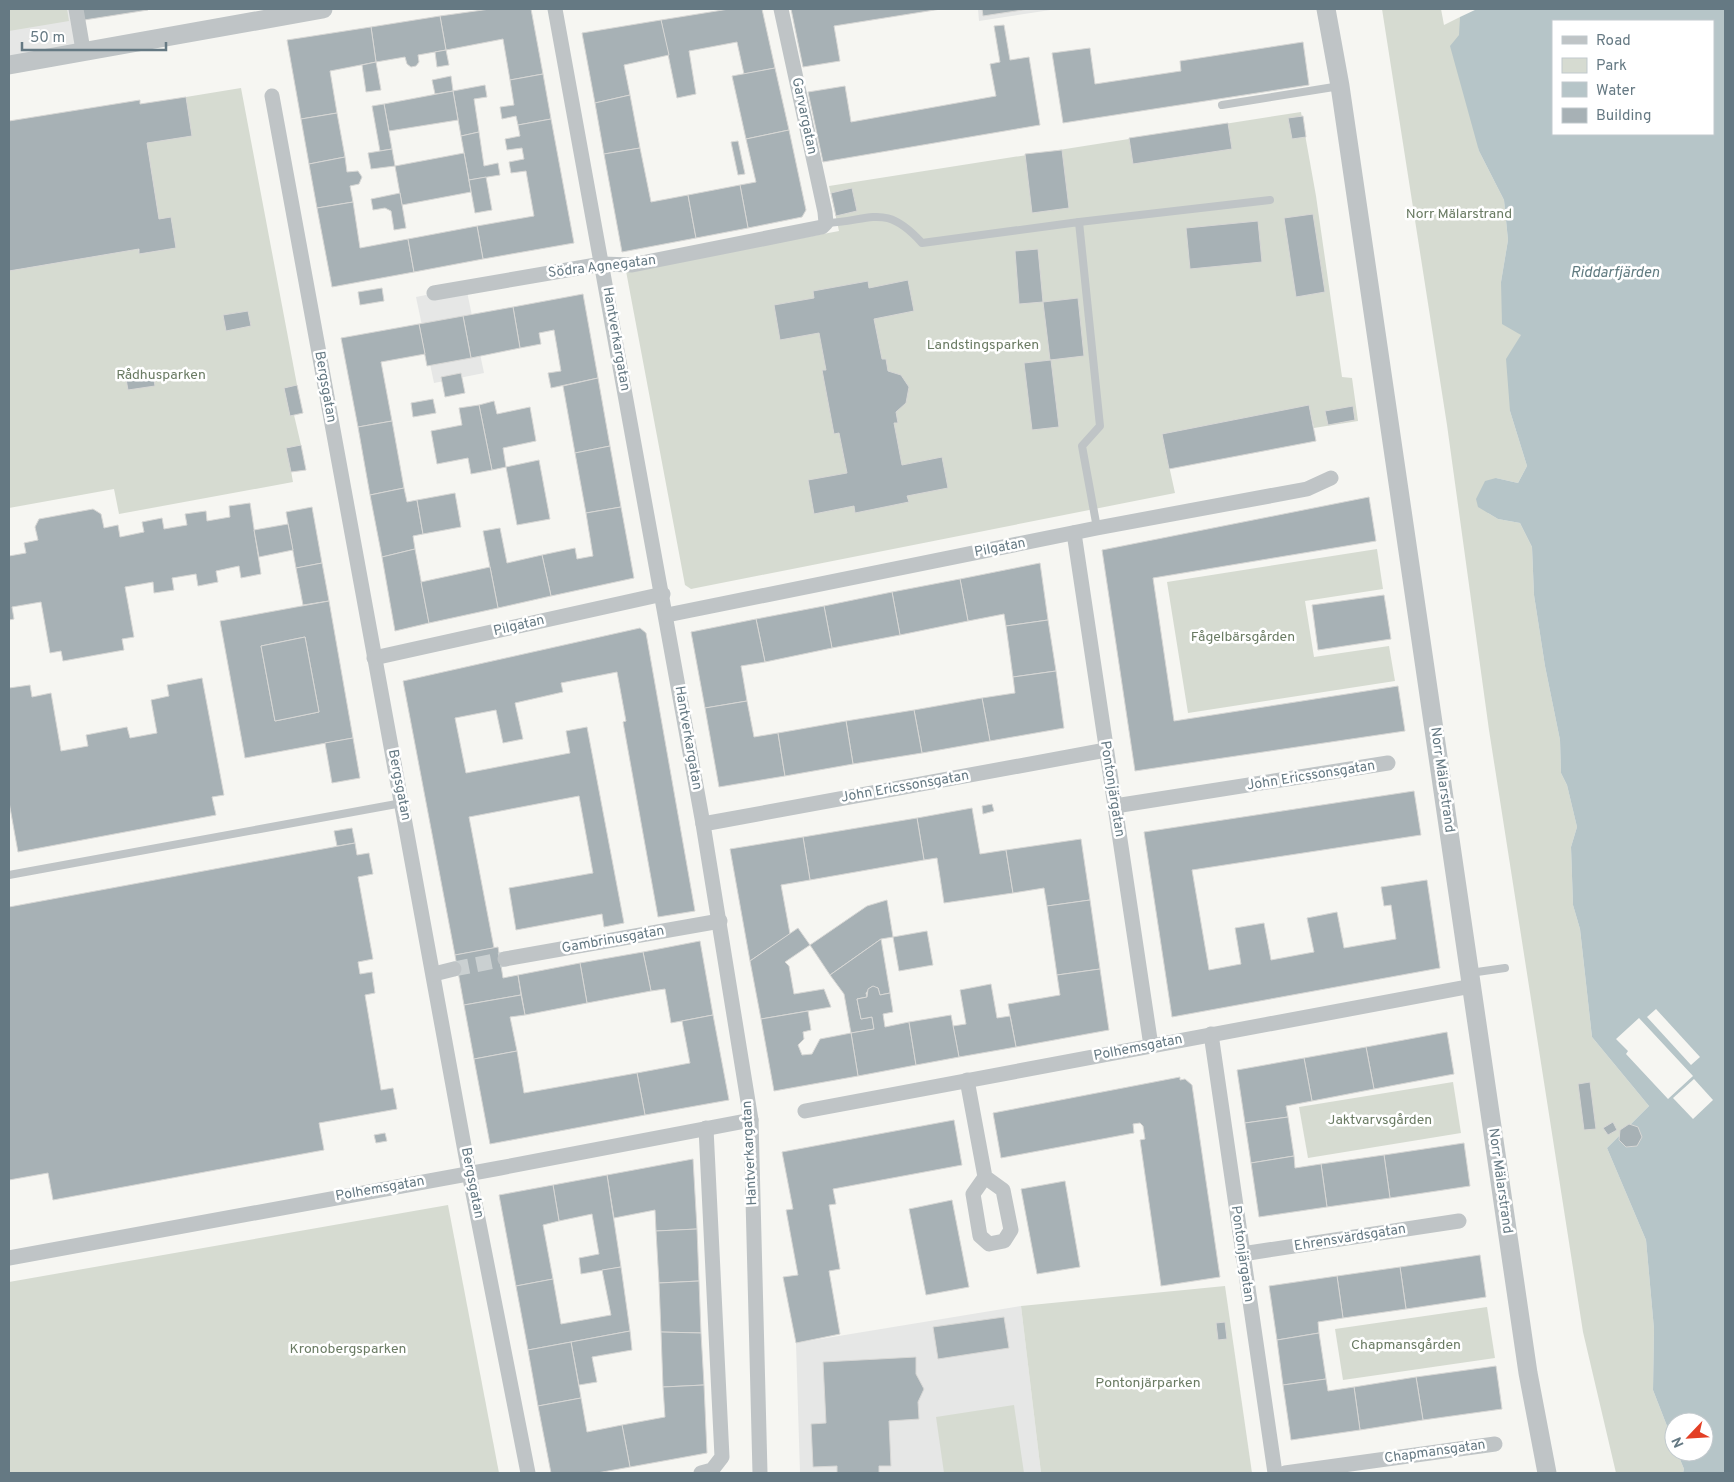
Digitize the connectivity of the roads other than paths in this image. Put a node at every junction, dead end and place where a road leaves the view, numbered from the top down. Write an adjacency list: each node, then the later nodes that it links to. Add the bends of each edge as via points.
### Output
1 (76, 9): 8 (street)
2 (323, 9): 7 (street)
3 (555, 9): 16 (street, Hantverkargatan)
4 (781, 9): 15 (street, Garvargatan)
5 (1326, 9): 10 (street, Norr Mälarstrand)
6 (1336, 9): 10 (street, Norr Mälarstrand)
7 (256, 14): 8 (street)
8 (83, 50): 9 (street)
9 (9, 65)
10 (1340, 86): 12 (lane); 35 (street, Norr Mälarstrand)
11 (272, 96): 23 (street, Bergsgatan)
12 (1222, 105)
13 (1270, 200): 14 (lane)
14 (1079, 222): 15 (lane, via 922,243 908,227 887,218 866,216); 19 (lane, via 1100,426 1082,446)
15 (826, 223): 16 (street, Södra Agnegatan, via 815,229 632,265)
16 (602, 264): 17 (street, Södra Agnegatan); 21 (street, Hantverkargatan)
17 (434, 293)
18 (1331, 478): 19 (street, Pilgatan, via 1307,489)
19 (1097, 528): 20 (street, Pilgatan)
20 (1074, 533): 22 (street, Pilgatan); 24 (street, Pontonjärgatan)
21 (663, 594): 22 (street, Hantverkargatan); 23 (street, Pilgatan)
22 (666, 615): 28 (street, Hantverkargatan)
23 (374, 658): 26 (street, Bergsgatan)
24 (1106, 750): 27 (street, Pontonjärgatan); 28 (street, John Ericssonsgatan)
25 (1388, 764): 27 (street, John Ericssonsgatan)
26 (402, 803): 29 (lane); 34 (street, Bergsgatan)
27 (1115, 806): 37 (street, Pontonjärgatan)
28 (704, 824): 30 (street, Hantverkargatan)
29 (9, 874)
30 (720, 921): 31 (street, Gambrinusgatan); 40 (street, Hantverkargatan)
31 (505, 959)
32 (1505, 968): 35 (lane)
33 (454, 969): 34 (street)
34 (434, 974): 42 (street, Bergsgatan)
35 (1471, 980): 36 (street, Polhemsgatan); 53 (street, Norr Mälarstrand, via 1528,1373)
36 (1211, 1034): 37 (street, Polhemsgatan); 45 (street, Pontonjärgatan)
37 (1151, 1046): 38 (street, Polhemsgatan)
38 (967, 1080): 39 (street, Polhemsgatan); 43 (street)
39 (805, 1111)
40 (751, 1120): 41 (street, Polhemsgatan); 50 (street, Hantverkargatan)
41 (706, 1128): 42 (street, Polhemsgatan); 48 (street, via 722,1457)
42 (470, 1173): 46 (street, Polhemsgatan); 49 (street, Bergsgatan)
43 (986, 1177)
44 (1459, 1221): 45 (street, Ehrensvärdsgatan)
45 (1242, 1254): 51 (street, Pontonjärgatan)
46 (9, 1258)
47 (1495, 1444): 52 (street, Chapmansgatan)
48 (706, 1472)
49 (528, 1473)
50 (760, 1473)
51 (1275, 1473)
52 (1285, 1473)
53 (1547, 1473)

